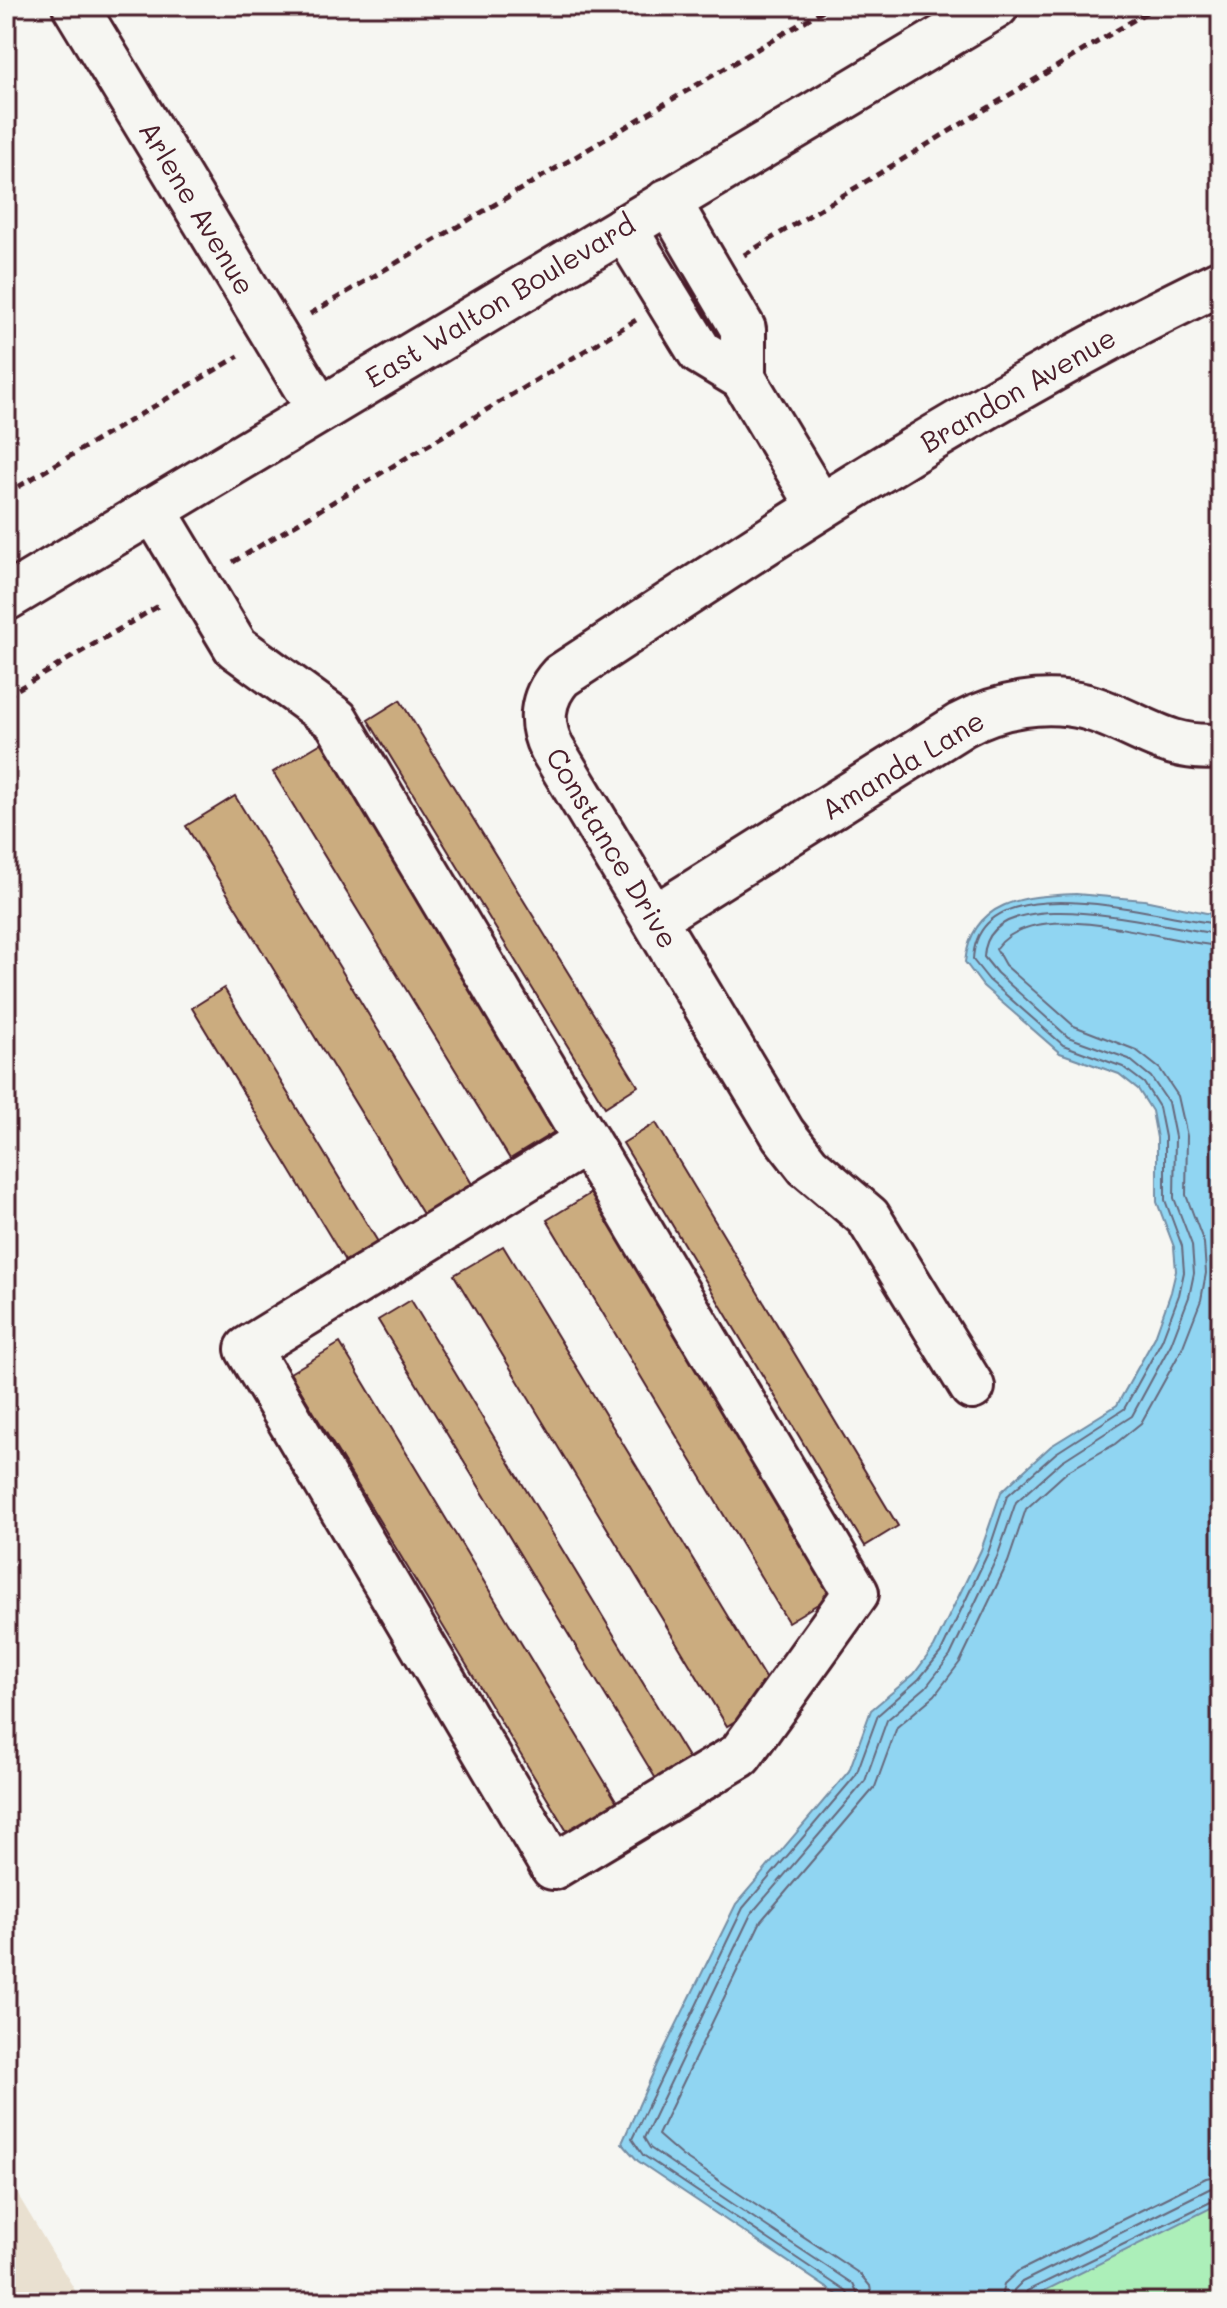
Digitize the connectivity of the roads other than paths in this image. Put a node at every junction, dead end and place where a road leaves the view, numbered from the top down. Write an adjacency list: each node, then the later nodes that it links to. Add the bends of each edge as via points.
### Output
1 (75, 6): 7 (street, Arlene Avenue)
2 (996, 6): 3 (street, East Walton Boulevard)
3 (668, 201): 4 (street, East Walton Boulevard); 6 (street, via 743,329)
4 (624, 228): 6 (street, via 700,352); 7 (street, East Walton Boulevard)
5 (1221, 282): 8 (street, Brandon Avenue, via 1130,325)
6 (743, 378): 8 (street)
7 (319, 409): 9 (street, East Walton Boulevard)
8 (819, 505): 12 (street, Constance Drive, via 561,676 549,691 543,720 547,740)
9 (153, 509): 10 (street, East Walton Boulevard); 13 (street, via 236,647 336,720)
10 (6, 598)
11 (1221, 746): 12 (street, Amanda Lane, via 1159,740 1088,707 1032,704 995,710 961,725)
12 (654, 918): 14 (street, Constance Drive, via 783,1134 808,1166 868,1217)
13 (587, 1141): 13 (street, via 856,1593 740,1755 553,1867 248,1349)
14 (972, 1387)

